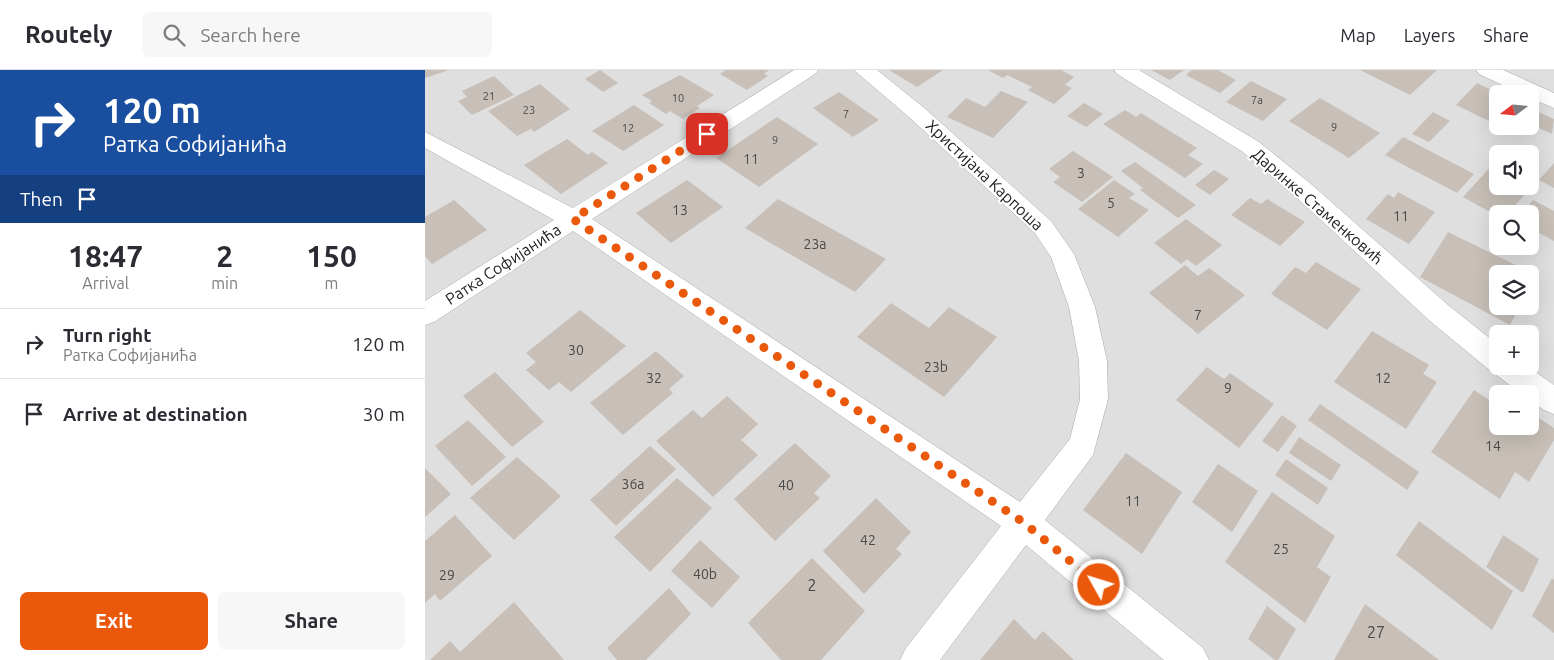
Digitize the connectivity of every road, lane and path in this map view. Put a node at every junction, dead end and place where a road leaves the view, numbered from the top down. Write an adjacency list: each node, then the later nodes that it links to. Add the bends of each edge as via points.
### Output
1 (808, 70): 7 (street, Ратка Софијанића)
2 (864, 70): 12 (street, Христијана Карпоша, via 916,112 1043,227 1062,254 1082,307 1093,361 1094,399 1083,445)
3 (1124, 70): 9 (street, Даринке Стаменковић, via 1251,147)
4 (1486, 70): 5 (street)
5 (1554, 101)
6 (425, 139): 7 (street)
7 (573, 219): 8 (street, Ратка Софијанића); 12 (street)
8 (425, 314)
9 (1489, 354)
10 (1518, 375): 11 (street)
11 (1554, 401)
12 (1023, 522): 13 (street, Христијана Карпоша); 14 (street)
13 (918, 660)
14 (1191, 660)

